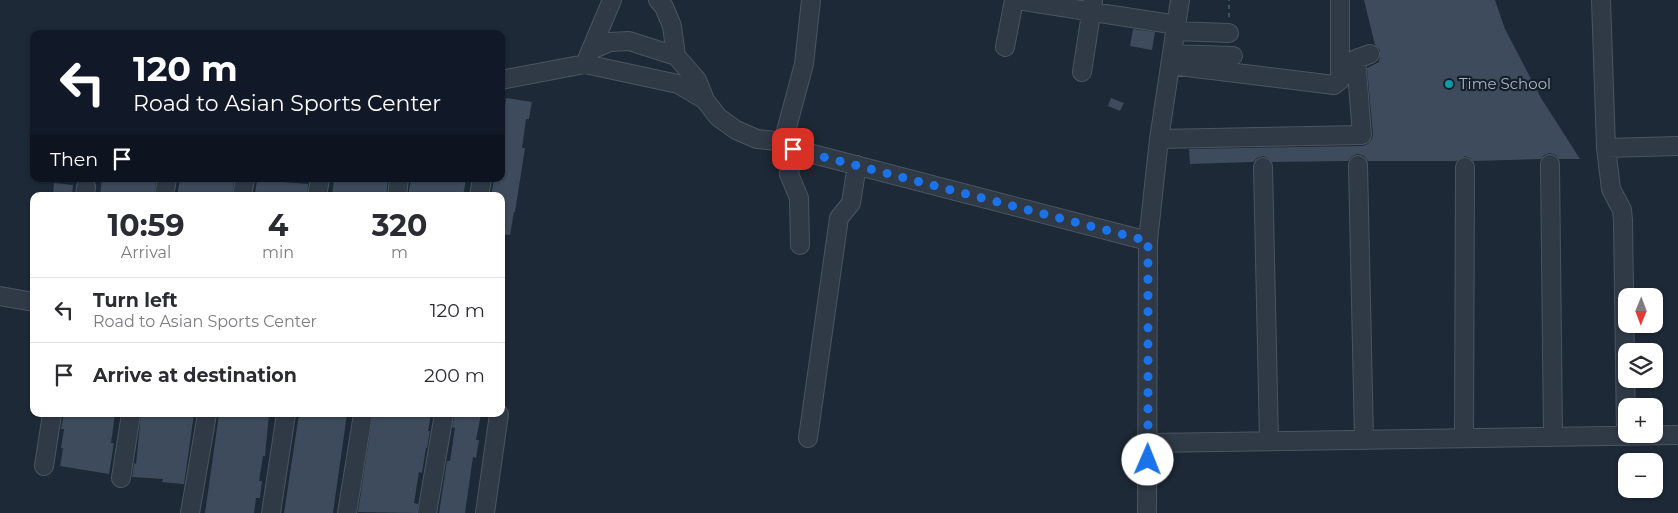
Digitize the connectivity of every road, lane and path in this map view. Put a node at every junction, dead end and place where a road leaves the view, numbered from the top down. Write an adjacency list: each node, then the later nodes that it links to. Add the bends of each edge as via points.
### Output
1 (612, 0): 16 (street)
2 (658, 0): 14 (street, via 672,26)
3 (811, 0): 23 (street, via 804,64)
4 (1015, 0): 9 (street); 12 (street)
5 (1180, 0): 11 (street)
6 (1229, 0): 10 (path)
7 (1340, 0): 17 (street, via 1340,80 1334,85)
8 (1601, 0): 24 (street)
9 (1092, 6): 11 (street); 18 (street)
10 (1229, 26): 11 (street)
11 (1177, 28): 17 (street)
12 (1005, 47)
13 (1370, 54): 21 (street, via 1356,59 1362,135)
14 (676, 56): 16 (street, via 629,40 610,42); 20 (street, via 697,80)
15 (1233, 56): 17 (street)
16 (588, 57): 19 (street); 20 (street, via 678,84)
17 (1172, 59): 21 (street)
18 (1082, 72)
19 (505, 79)
20 (705, 100): 23 (street, via 718,117 736,130 757,139 777,141)
21 (1159, 139): 30 (street)
22 (1678, 146): 24 (street)
23 (787, 148): 26 (street); 31 (street, via 789,174 799,198)
24 (1606, 148): 34 (street, via 1611,189 1622,210 1623,220)
25 (1550, 164): 44 (street)
26 (857, 165): 30 (street); 47 (street, via 851,203 839,218)
27 (1358, 165): 48 (street)
28 (1263, 166): 49 (street)
29 (1465, 168): 46 (street)
30 (1148, 241): 50 (street)
31 (800, 245)
32 (0, 296): 33 (street)
33 (30, 301)
34 (1625, 398)
35 (52, 417): 51 (street)
36 (131, 417): 52 (street)
37 (206, 417): 53 (street)
38 (286, 417): 54 (street)
39 (363, 417): 55 (street)
40 (444, 417): 56 (street)
41 (498, 417): 57 (street)
42 (1663, 435): 43 (street)
43 (1678, 435)
44 (1553, 436): 45 (street); 46 (street)
45 (1618, 436)
46 (1464, 437): 48 (street)
47 (808, 438)
48 (1364, 439): 49 (street)
49 (1269, 441): 50 (street)
50 (1148, 443): 58 (street)
51 (44, 466)
52 (121, 478)
53 (190, 513)
54 (271, 513)
55 (347, 513)
56 (428, 513)
57 (485, 513)
58 (1147, 513)

